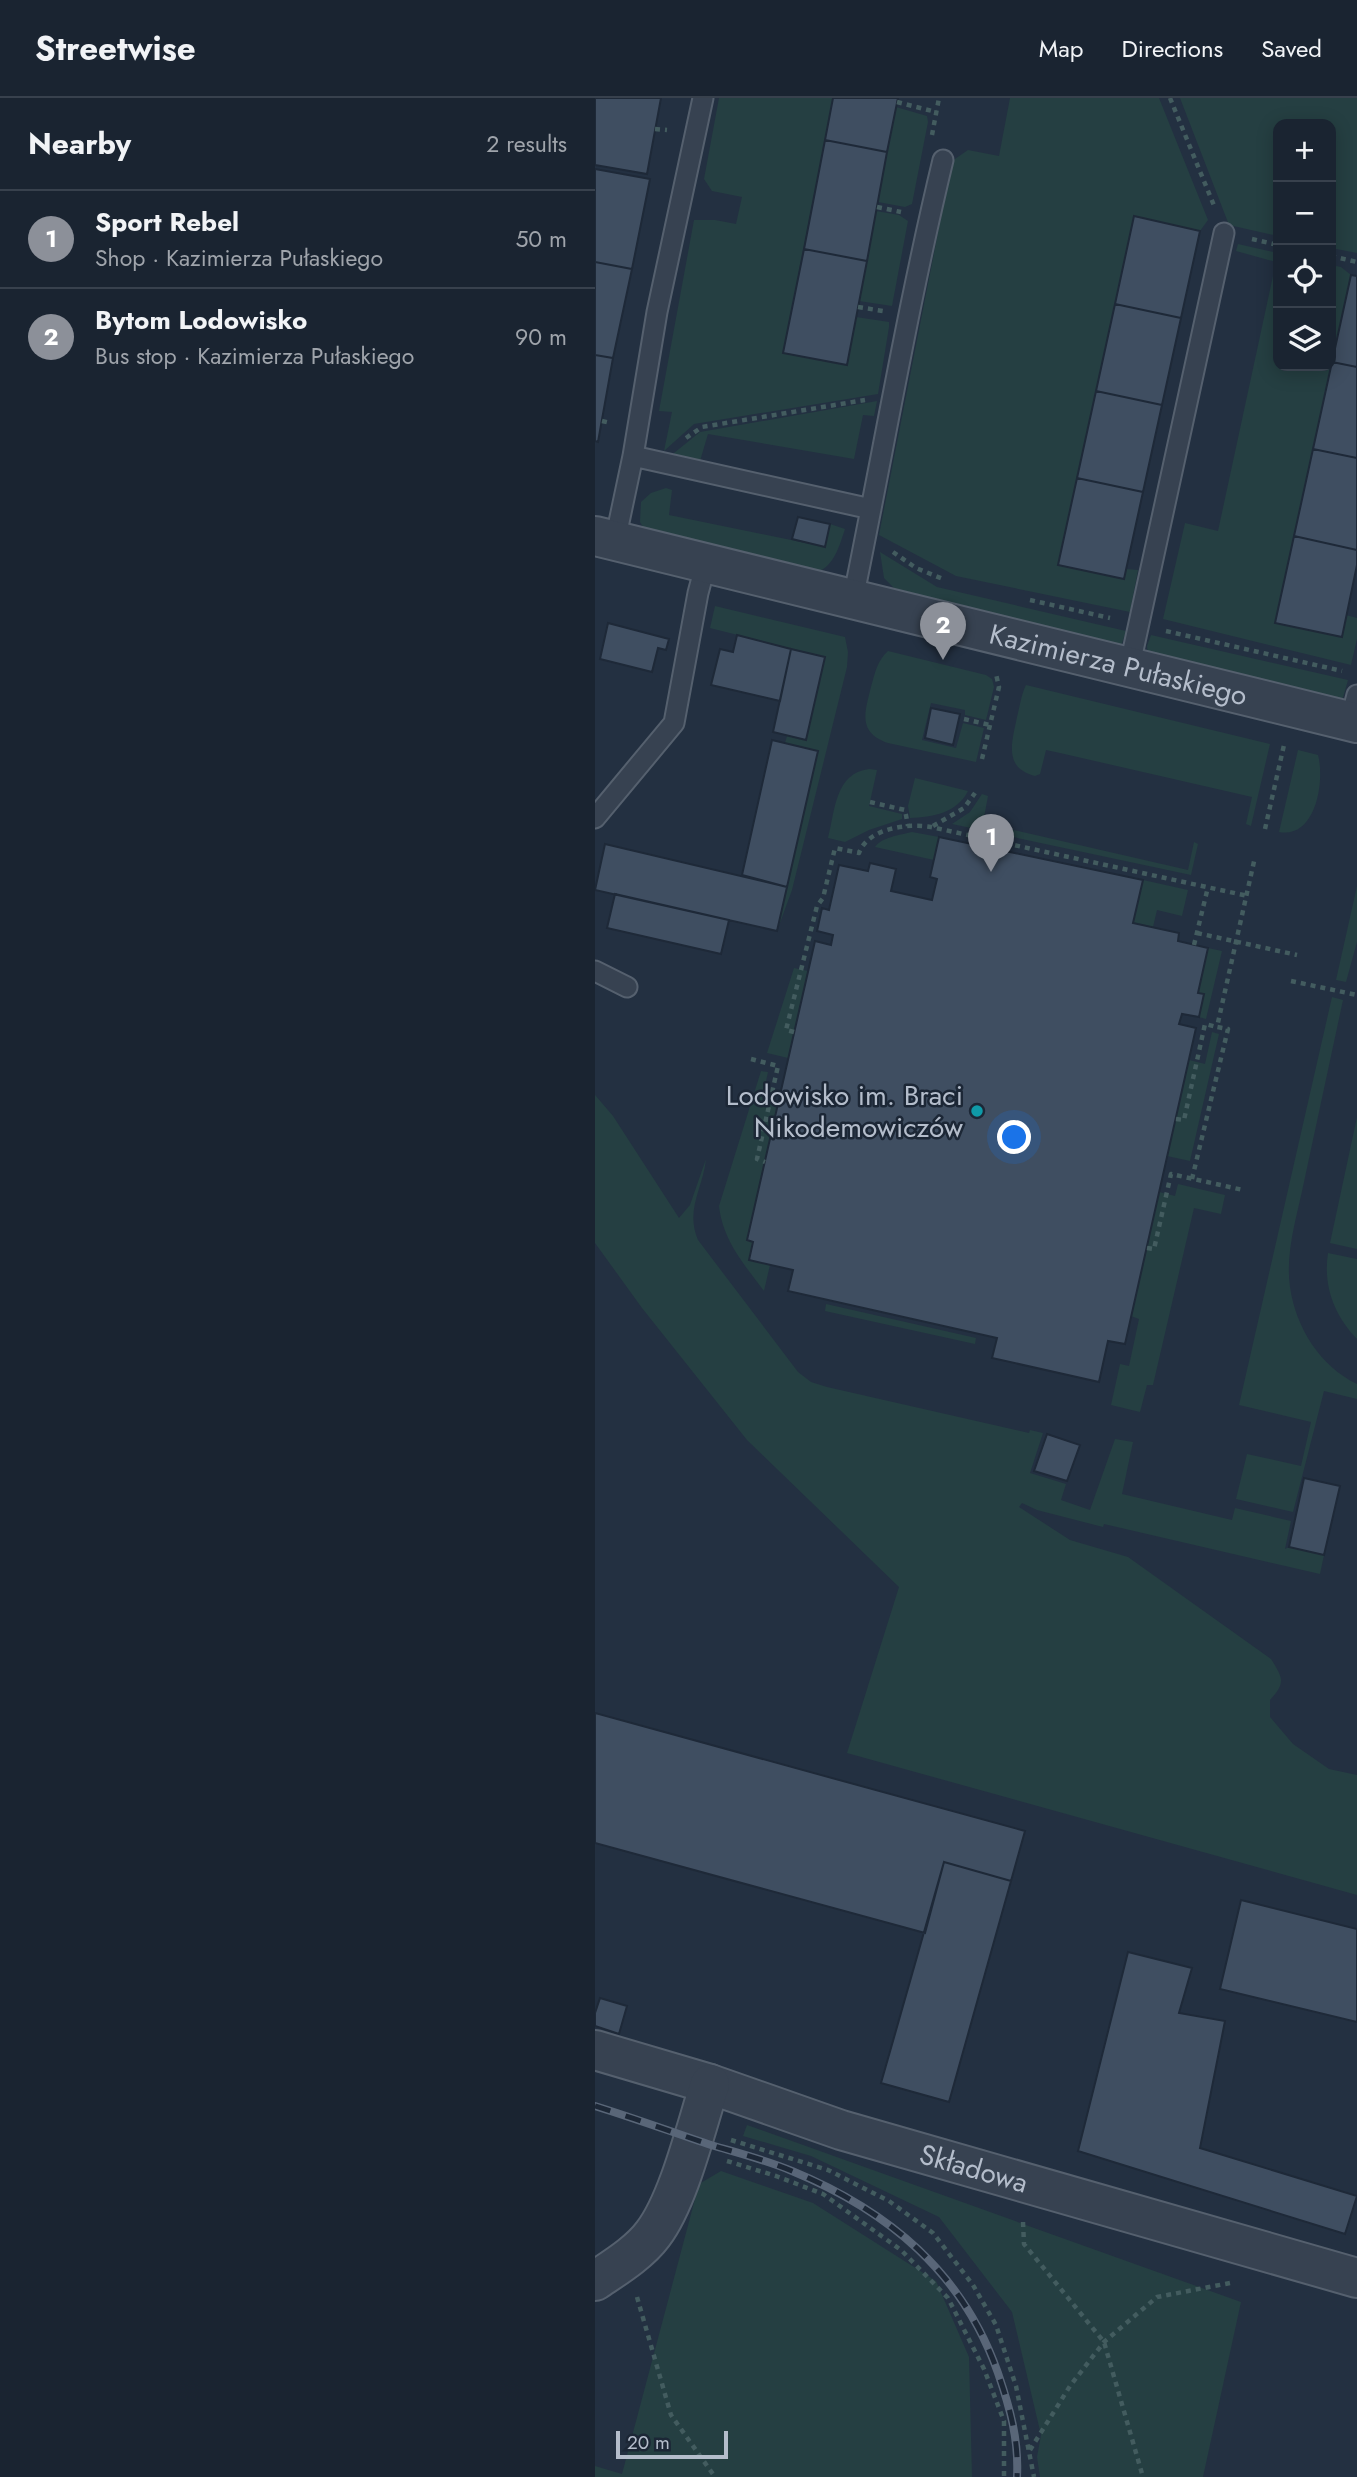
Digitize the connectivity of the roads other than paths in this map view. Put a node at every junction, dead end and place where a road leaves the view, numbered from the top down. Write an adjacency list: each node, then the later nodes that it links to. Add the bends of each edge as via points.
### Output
1 (703, 98): 4 (lane, via 657,312)
2 (943, 160): 5 (lane, via 908,308)
3 (1224, 233): 9 (lane)
4 (633, 456): 5 (lane); 6 (lane)
5 (871, 509): 8 (lane)
6 (605, 538): 7 (street, Kazimierza Pułaskiego)
7 (706, 563): 8 (street, Kazimierza Pułaskiego); 11 (lane, via 674,723)
8 (853, 600): 9 (street, Kazimierza Pułaskiego)
9 (1129, 669): 10 (street, Kazimierza Pułaskiego)
10 (1355, 713)
11 (595, 818)
12 (595, 971): 13 (lane)
13 (627, 988)
14 (595, 2050): 15 (street, Składowa)
15 (710, 2084): 16 (street, via 666,2215 651,2237); 17 (street, Składowa, via 841,2130)
16 (607, 2273)
17 (1357, 2278)

